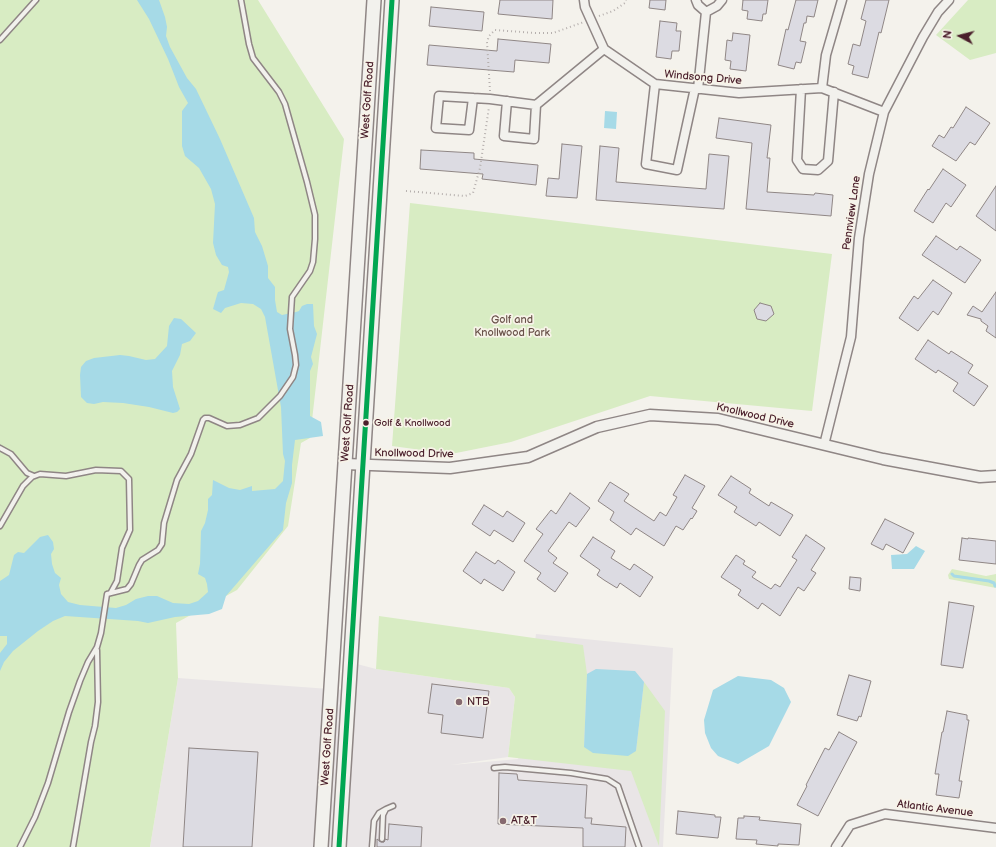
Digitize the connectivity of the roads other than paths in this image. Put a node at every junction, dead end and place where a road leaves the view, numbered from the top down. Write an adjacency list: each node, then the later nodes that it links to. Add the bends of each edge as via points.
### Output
1 (36, 0): 11 (lane)
2 (242, 0): 31 (lane, via 253,58 285,104 315,215 313,262 310,271 292,297 290,329 296,365 293,377 280,396 258,418 240,425 228,426 210,418 203,420 191,454 177,480 164,523 162,544 158,550 142,560 127,589)
3 (374, 0): 24 (main road, West Golf Road)
4 (392, 0): 25 (main road, West Golf Road)
5 (584, 0): 12 (street)
6 (696, 0): 10 (street)
7 (722, 0): 10 (street)
8 (842, 0): 14 (street, via 826,55)
9 (949, 0): 21 (street, Pennview Lane, via 938,12 923,37)
10 (706, 12): 15 (street)
11 (0, 40)
12 (604, 49): 13 (street, Windsong Drive); 20 (street)
13 (655, 84): 15 (street, Windsong Drive); 15 (street, via 646,164 678,170)
14 (822, 88): 16 (street, Windsong Drive); 17 (street, Windsong Drive)
15 (696, 89): 16 (street, Windsong Drive, via 739,93)
16 (801, 89): 17 (street, via 797,160 803,169 818,170 828,161)
17 (834, 92): 21 (street, Windsong Drive)
18 (473, 98): 18 (street, via 439,96 436,128 469,130); 19 (street)
19 (507, 101): 20 (street); 20 (street, via 504,136 534,138)
20 (536, 105)
21 (884, 112): 22 (street, Pennview Lane, via 869,174 859,238 850,337)
22 (824, 445): 25 (street, Knollwood Drive, via 718,419 650,415 597,426 528,457 450,468); 28 (street, Knollwood Drive, via 883,459 980,476)
23 (0, 448): 26 (lane, via 11,454)
24 (345, 464): 25 (street, Knollwood Drive); 40 (main road, West Golf Road)
25 (364, 465): 41 (main road, West Golf Road)
26 (27, 473): 27 (lane); 29 (lane)
27 (35, 476): 29 (lane); 31 (lane, via 66,476 96,470 121,471 126,475 129,480 130,530 122,548 117,581)
28 (996, 476)
29 (27, 482): 30 (lane)
30 (0, 526)
31 (109, 593): 32 (lane)
32 (97, 647): 38 (lane, via 80,681 48,783); 39 (lane, via 98,702)
33 (494, 768): 43 (lane, via 549,771 607,779 618,786)
34 (393, 806): 35 (lane)
35 (386, 810): 37 (lane, via 383,815); 42 (lane, via 379,813 374,821)
36 (996, 828): 44 (street, Atlantic Avenue, via 885,814 850,826)
37 (382, 839)
38 (20, 847)
39 (73, 847)
40 (321, 847)
41 (339, 847)
42 (372, 847)
43 (639, 847)
44 (836, 847)

